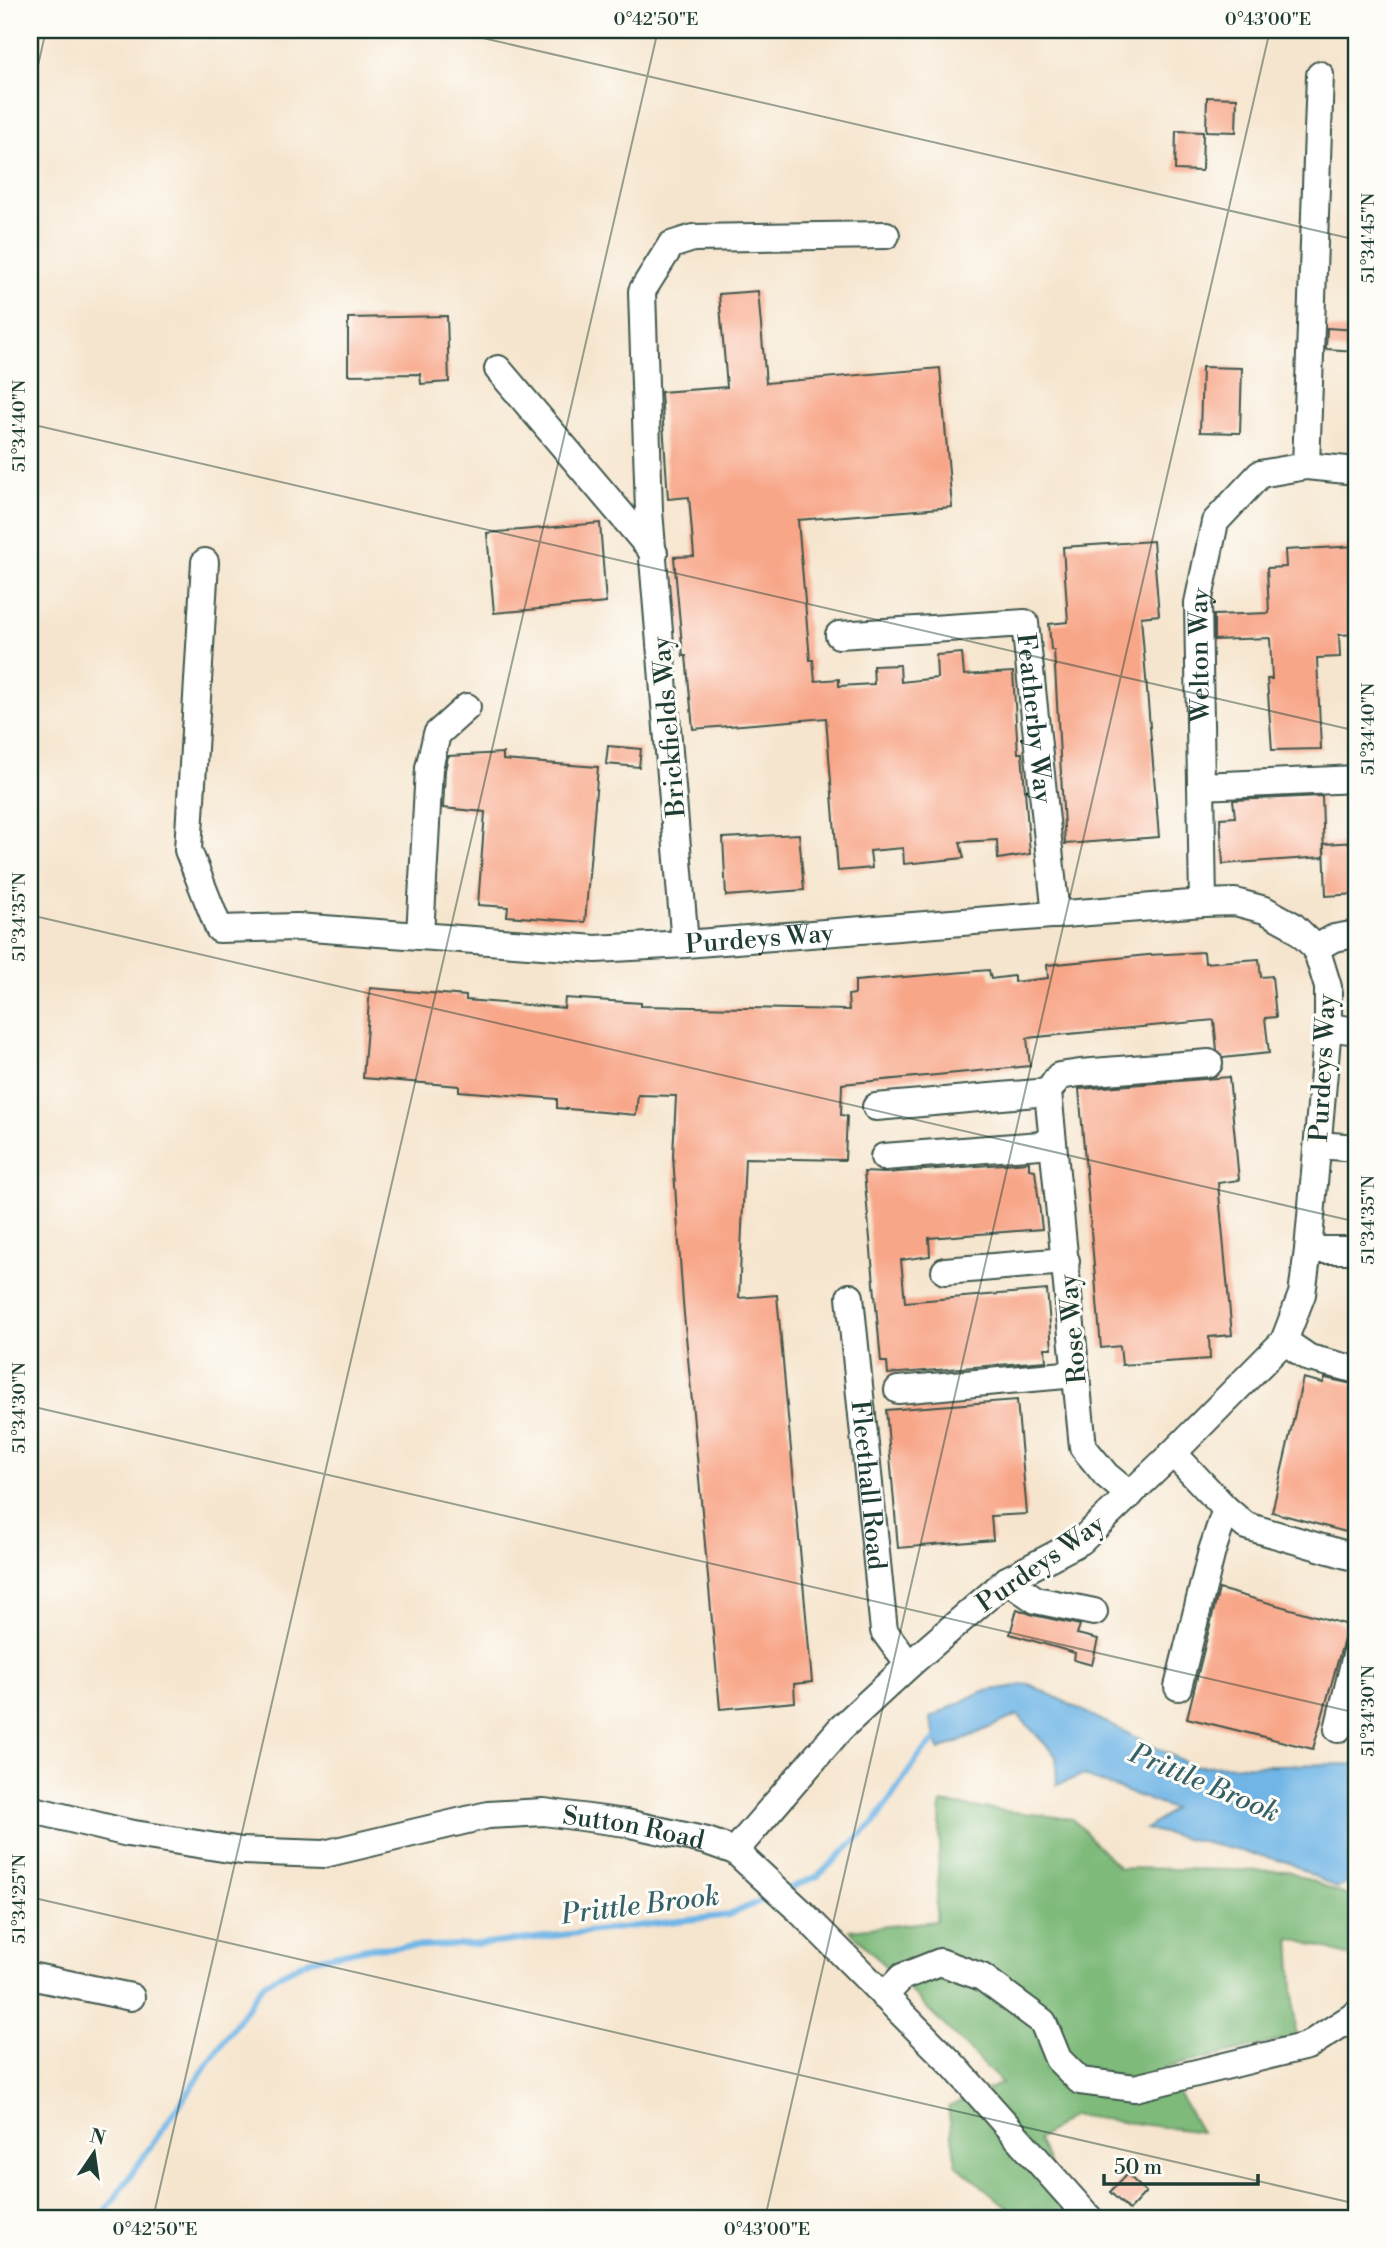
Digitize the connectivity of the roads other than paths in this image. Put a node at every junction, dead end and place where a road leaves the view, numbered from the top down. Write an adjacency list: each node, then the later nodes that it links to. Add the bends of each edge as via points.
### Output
1 (1320, 75): 4 (street)
2 (886, 235): 6 (street, Brickfields Way, via 693,238 671,245 642,291)
3 (498, 369): 6 (street)
4 (1306, 466): 5 (street, Welton Way); 11 (street, Welton Way, via 1260,474 1214,522 1198,603)
5 (1357, 471)
6 (654, 553): 16 (street, Brickfields Way)
7 (205, 562): 15 (street, Purdeys Way, via 188,850 219,929 297,927)
8 (839, 635): 13 (street, Featherby Way, via 1025,623)
9 (467, 707): 15 (street, via 438,734 429,768)
10 (1357, 779): 11 (street)
11 (1200, 786): 12 (street, Welton Way)
12 (1203, 903): 13 (street, Purdeys Way); 17 (street, Purdeys Way, via 1235,902 1265,910 1292,925)
13 (1056, 915): 16 (street, Purdeys Way)
14 (1357, 934): 17 (street)
15 (421, 936): 16 (street, Purdeys Way, via 596,949)
16 (685, 944)
17 (1316, 948): 18 (street, Purdeys Way, via 1328,986)
18 (1328, 1027): 19 (street); 24 (street, Purdeys Way)
19 (1357, 1031)
20 (1209, 1063): 21 (street, via 1069,1074 1059,1076)
21 (1048, 1092): 22 (street); 23 (street, Rose Way)
22 (876, 1107)
23 (1053, 1144): 26 (street); 29 (street, Rose Way)
24 (1318, 1145): 25 (street); 27 (street, Purdeys Way)
25 (1357, 1148)
26 (884, 1157)
27 (1308, 1250): 28 (street); 32 (street, Purdeys Way, via 1302,1294)
28 (1357, 1250)
29 (1066, 1261): 30 (street); 34 (street, Rose Way)
30 (945, 1271)
31 (850, 1297): 43 (street, Fleethall Road, via 884,1630)
32 (1284, 1341): 33 (street, via 1310,1358); 36 (street, Purdeys Way)
33 (1357, 1370)
34 (1076, 1374): 35 (street); 37 (street, Rose Way, via 1083,1447)
35 (898, 1390)
36 (1173, 1453): 37 (street, Purdeys Way); 38 (street)
37 (1130, 1495): 40 (street, Purdeys Way, via 1081,1541)
38 (1226, 1509): 39 (street, via 1246,1527); 44 (street)
39 (1357, 1558)
40 (1007, 1580): 41 (street, via 1036,1600); 43 (street, Purdeys Way)
41 (1094, 1612)
42 (1357, 1651): 45 (street)
43 (909, 1665): 47 (street, Purdeys Way, via 840,1729)
44 (1178, 1687)
45 (1338, 1729)
46 (31, 1814): 47 (street, Sutton Road, via 242,1851 324,1854 488,1815 544,1812 626,1823)
47 (735, 1851): 49 (street, Sutton Road)
48 (30, 1976): 50 (street)
49 (884, 1996): 51 (street, via 902,1977 940,1962 982,1977 1043,2022 1058,2059 1080,2081 1135,2088 1307,2046); 52 (street, Sutton Road, via 954,2066)
50 (131, 1997)
51 (1357, 2014)
52 (1089, 2218)

